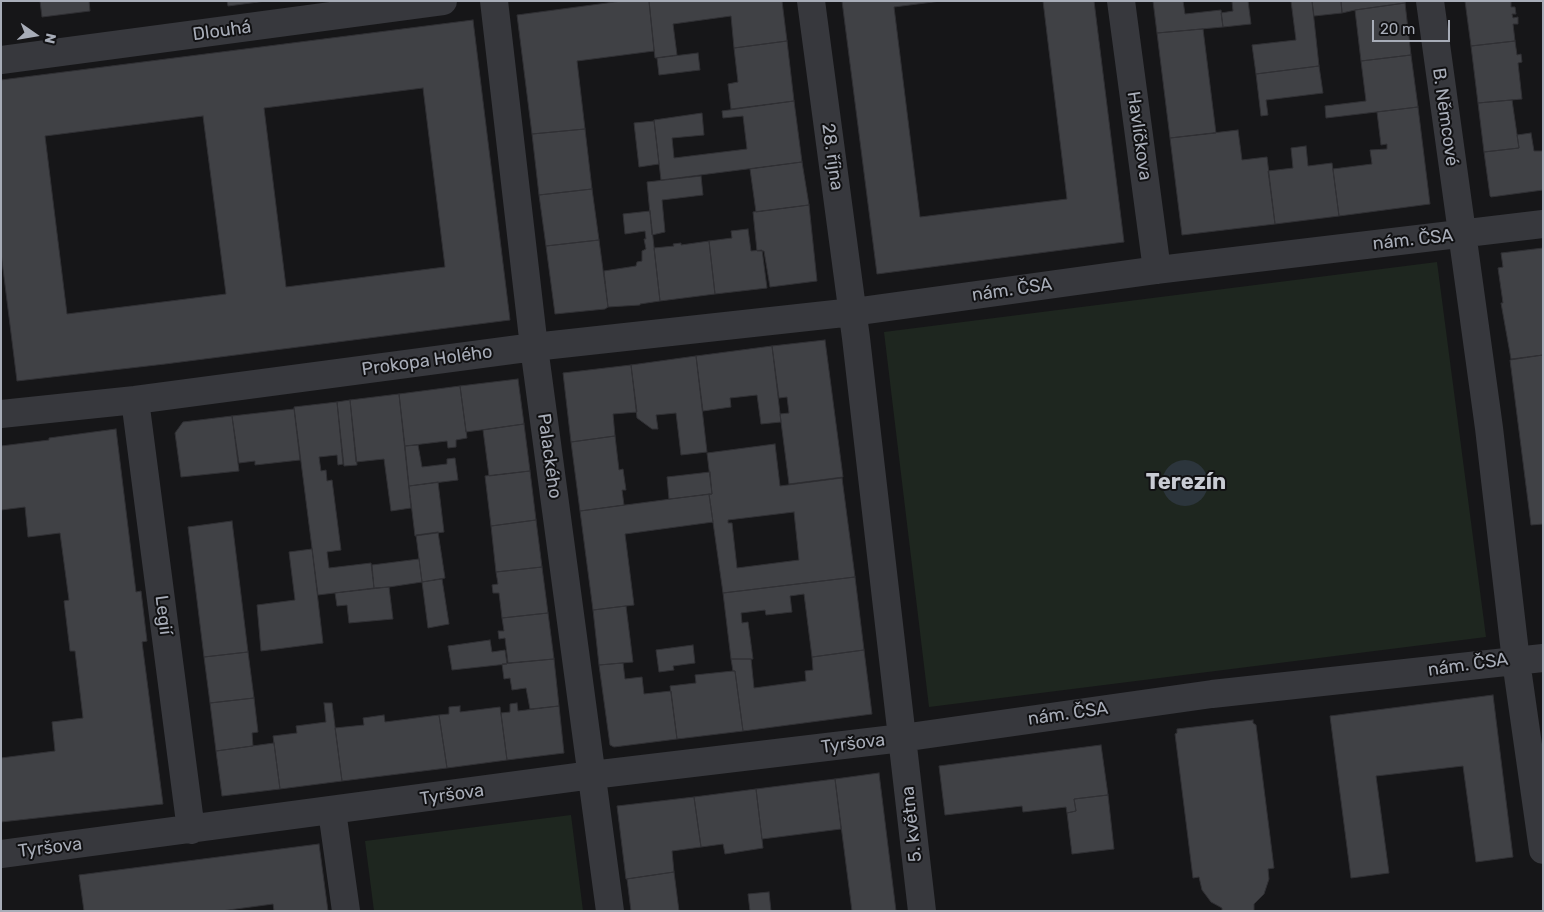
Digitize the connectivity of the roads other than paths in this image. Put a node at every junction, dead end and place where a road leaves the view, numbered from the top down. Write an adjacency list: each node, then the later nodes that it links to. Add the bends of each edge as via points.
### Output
1 (443, 1): 6 (street, Dlouhá)
2 (494, 1): 11 (street, Palackého)
3 (811, 1): 10 (street, 28. října)
4 (1121, 1): 9 (street, Havlíčkova)
5 (1430, 1): 8 (street, B. Němcové)
6 (1, 60)
7 (1543, 224): 8 (street)
8 (1461, 234): 9 (street, nám. ČSA); 15 (street, nám. ČSA)
9 (1157, 270): 10 (street, nám. ČSA)
10 (853, 312): 11 (street, Prokopa Holého); 16 (street)
11 (534, 347): 12 (street, Prokopa Holého); 17 (street, Palackého)
12 (135, 400): 13 (street, Prokopa Holého); 19 (street, Legií)
13 (1, 414)
14 (1543, 658): 15 (street)
15 (1516, 661): 16 (street, nám. ČSA, via 1212,694); 20 (street)
16 (902, 738): 17 (street, Tyršova); 24 (street, 5. května)
17 (592, 776): 18 (street, Tyršova); 23 (street, Palackého)
18 (332, 811): 19 (street, Tyršova); 22 (street)
19 (191, 830): 21 (street, Tyršova)
20 (1543, 850)
21 (1, 854)
22 (346, 911)
23 (610, 911)
24 (922, 911)

